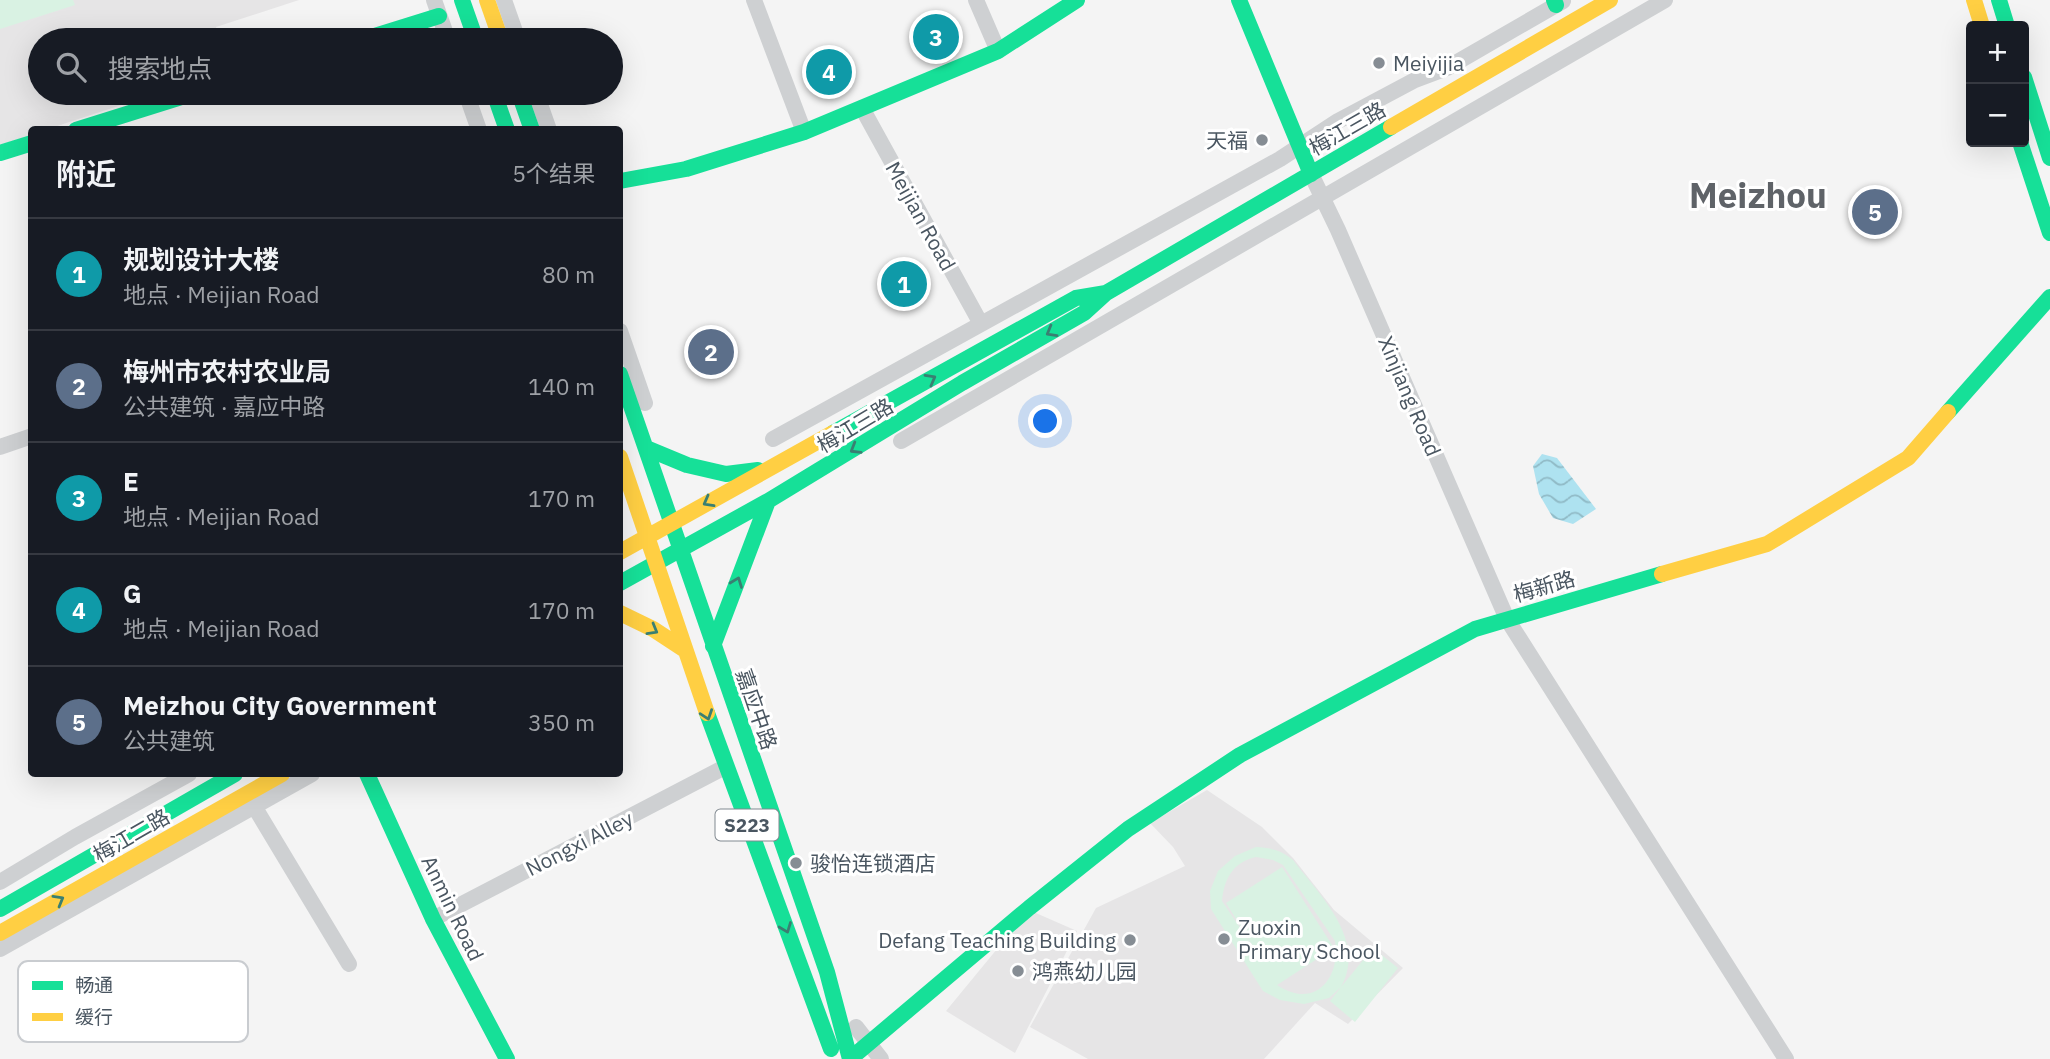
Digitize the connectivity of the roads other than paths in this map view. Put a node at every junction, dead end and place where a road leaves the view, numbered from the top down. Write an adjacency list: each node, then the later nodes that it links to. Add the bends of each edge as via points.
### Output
1 (434, 0): 14 (street)
2 (462, 0): 19 (main road)
3 (487, 0): 20 (main road)
4 (504, 0): 21 (street)
5 (754, 0): 35 (street)
6 (976, 0): 22 (street)
7 (1077, 0): 22 (main road)
8 (1239, 0): 40 (main road)
9 (1610, 0): 40 (main road, 梅江三路)
10 (1665, 0): 51 (street)
11 (1973, 0): 15 (main road)
12 (1998, 0): 16 (main road)
13 (1558, 2): 45 (street, via 1447,68 1338,121 1280,159)
14 (439, 16): 17 (main road); 18 (street)
15 (1980, 21)
16 (2005, 21)
17 (400, 28)
18 (443, 28)
19 (472, 28)
20 (497, 28)
21 (514, 28)
22 (998, 51): 29 (main road)
23 (2026, 84): 39 (main road)
24 (156, 105): 30 (main road)
25 (470, 105): 31 (street)
26 (498, 105): 32 (main road)
27 (523, 105): 33 (main road)
28 (540, 105): 34 (street)
29 (862, 108): 35 (main road); 45 (street, Meijian Road)
30 (89, 126)
31 (478, 126)
32 (506, 126)
33 (531, 126)
34 (548, 126)
35 (804, 132): 41 (main road, via 686,169)
36 (28, 144): 38 (main road)
37 (2022, 147): 42 (main road)
38 (0, 153)
39 (2050, 158)
40 (1311, 174): 43 (main road, 梅江三路); 64 (street, Xinjiang Road)
41 (623, 180)
42 (2050, 233)
43 (1106, 293): 55 (main road, 梅江三路, one-way to 43, via 1076,298); 56 (main road, 梅江三路, one-way to 56, via 1084,313)
44 (2050, 297): 64 (main road, 梅新路, via 1908,458 1767,544)
45 (981, 324): 50 (street)
46 (623, 340): 48 (street)
47 (623, 383): 53 (main road, 嘉应中路 / S223)
48 (645, 403)
49 (28, 437): 52 (street)
50 (773, 439)
51 (901, 441)
52 (0, 447)
53 (646, 448): 55 (main road, via 726,474); 57 (main road, 嘉应中路 / S223)
54 (623, 466): 58 (main road, S223)
55 (768, 469): 57 (main road, 梅江三路, one-way to 57)
56 (768, 501): 59 (main road, 梅江三路); 65 (main road, one-way to 56)
57 (671, 523): 58 (main road, 梅江三路); 59 (main road, 嘉应中路 / S223)
58 (647, 537): 60 (main road); 61 (main road, S223)
59 (680, 549): 61 (main road, 梅江三路); 65 (main road, 嘉应中路 / S223)
60 (623, 550)
61 (655, 563): 62 (main road); 66 (main road, S223)
62 (623, 581)
63 (623, 614): 66 (main road, one-way to 66)
64 (1507, 619): 86 (main road, 梅新路, via 1475,629 1240,755 1128,829); 89 (street, Xinjiang Road)
65 (713, 646): 80 (main road, 嘉应中路 / S223)
66 (685, 650): 67 (main road, S223, one-way to 67)
67 (725, 767): 76 (street, Nongxi Alley); 81 (main road, S223, one-way to 81)
68 (184, 777): 74 (street)
69 (230, 777): 75 (main road, 梅江二路)
70 (277, 777): 77 (main road, 梅江二路, one-way to 70)
71 (307, 777): 78 (street)
72 (368, 777): 76 (main road, Anmin Road)
73 (257, 811): 79 (street)
74 (0, 882)
75 (0, 909)
76 (433, 919): 83 (main road, Anmin Road)
77 (0, 933)
78 (0, 949)
79 (349, 964)
80 (827, 972): 82 (main road); 86 (main road, 嘉应中路 / S223)
81 (812, 999): 84 (main road); 85 (main road, S223)
82 (856, 1027): 87 (main road); 88 (street)
83 (507, 1059)
84 (820, 1059)
85 (835, 1059)
86 (850, 1059)
87 (867, 1059)
88 (881, 1059)
89 (1786, 1059)

